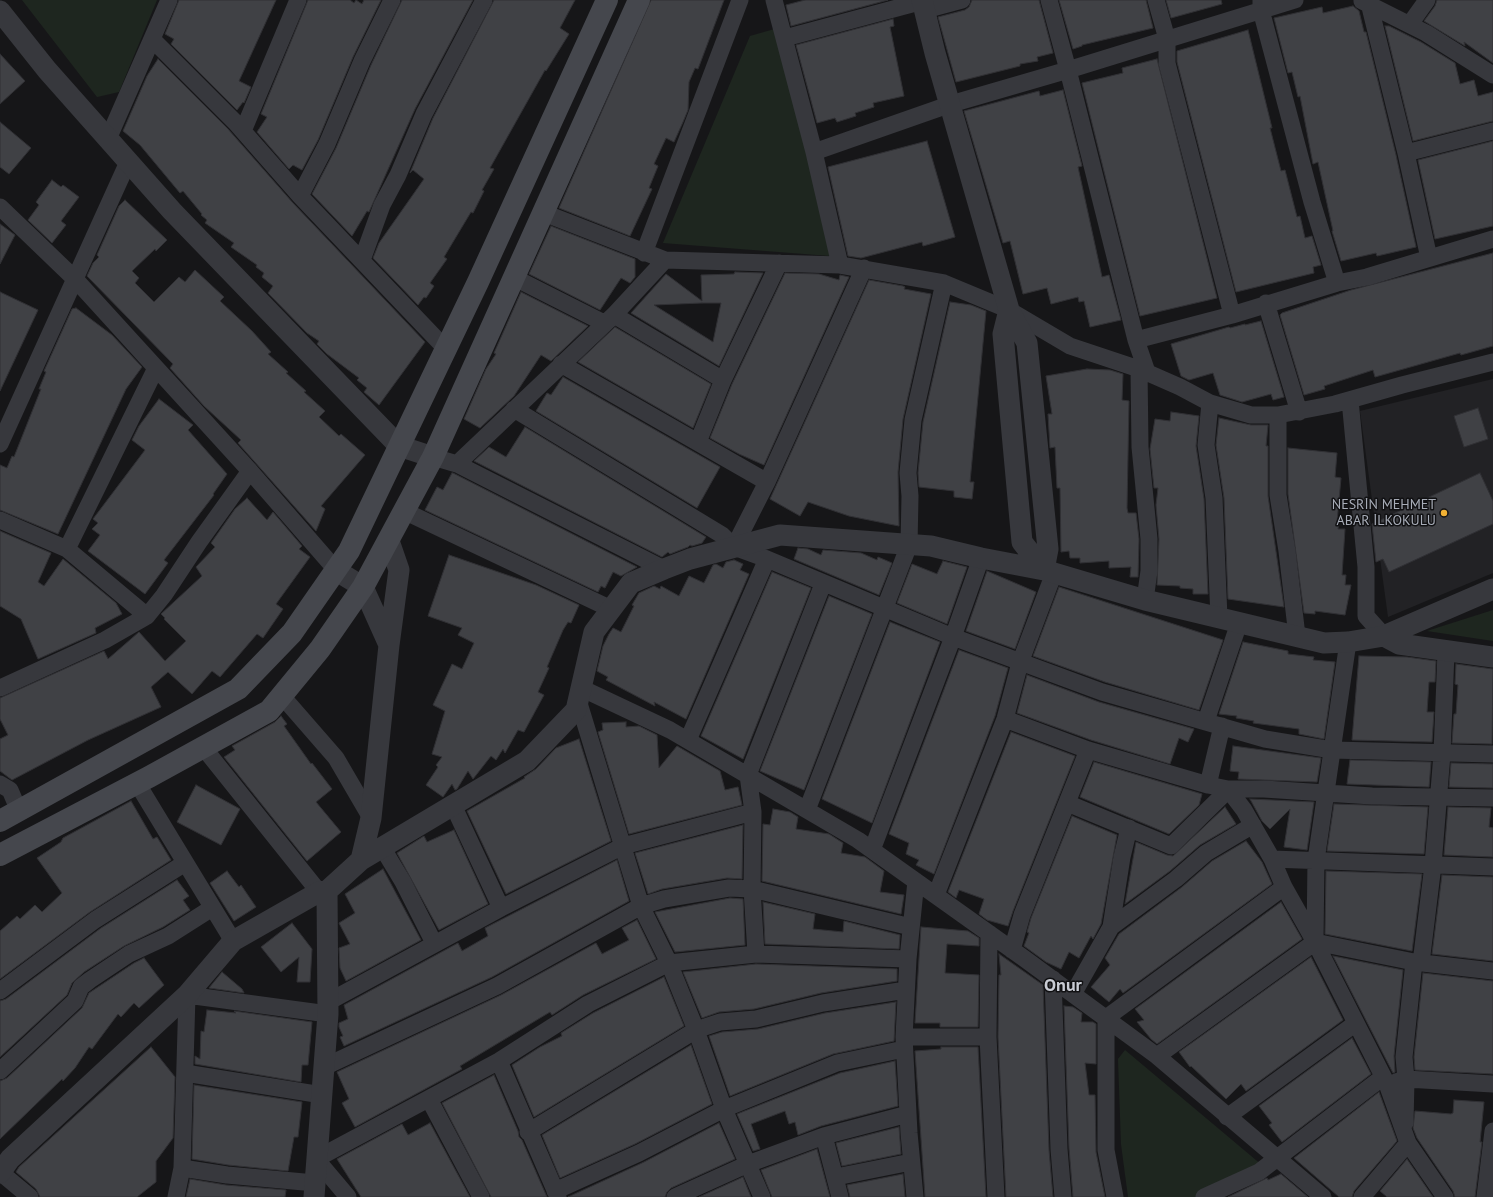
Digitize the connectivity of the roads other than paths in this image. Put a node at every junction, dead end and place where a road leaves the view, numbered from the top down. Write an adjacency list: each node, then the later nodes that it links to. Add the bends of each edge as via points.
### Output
1 (169, 0): 20 (street)
2 (298, 0): 25 (street)
3 (392, 0): 31 (street, via 362,61 328,144)
4 (484, 0): 37 (street, via 424,114 382,206)
5 (607, 0): 51 (main road)
6 (639, 0): 33 (main road)
7 (740, 0): 35 (street)
8 (776, 0): 19 (street)
9 (962, 0): 15 (street)
10 (1049, 0): 22 (street)
11 (1156, 0): 21 (street)
12 (1295, 0): 16 (street)
13 (1427, 0): 18 (street)
14 (1364, 2): 18 (street); 29 (street)
15 (923, 4): 19 (street); 24 (street)
16 (1261, 5): 21 (street); 45 (street, via 1312,202)
17 (0, 11): 27 (street, via 47,70)
18 (1410, 24): 23 (street)
19 (785, 38): 28 (street)
20 (152, 39): 25 (street); 27 (street)
21 (1167, 39): 22 (street); 48 (street, via 1168,62)
22 (1068, 70): 24 (street); 50 (street)
23 (1493, 75)
24 (951, 104): 28 (street); 47 (street)
25 (243, 130): 31 (street)
26 (1493, 131): 29 (street)
27 (108, 139): 30 (street)
28 (814, 152): 40 (street)
29 (1406, 153): 36 (street)
30 (128, 162): 43 (street); 65 (street)
31 (300, 196): 37 (street)
32 (0, 207): 43 (street)
33 (544, 212): 35 (street); 42 (main road)
34 (1493, 239): 36 (street)
35 (644, 253): 38 (street)
36 (1429, 258): 45 (street, via 1368,277)
37 (362, 260): 51 (street)
38 (665, 260): 39 (street); 49 (street)
39 (779, 263): 40 (street); 56 (street)
40 (840, 265): 41 (street)
41 (864, 268): 44 (street); 69 (street)
42 (513, 277): 49 (street); 66 (main road)
43 (75, 279): 54 (street); 62 (street)
44 (944, 283): 47 (street); 73 (street, via 913,420 908,473)
45 (1337, 283): 46 (street)
46 (1266, 303): 48 (street); 60 (street)
47 (1009, 310): 55 (street, via 1070,346); 80 (street, via 1002,334 1022,542)
48 (1232, 315): 50 (street)
49 (609, 319): 53 (street); 56 (street)
50 (1136, 340): 55 (street)
51 (446, 349): 65 (main road)
52 (1493, 362): 57 (street)
53 (561, 364): 59 (street); 63 (street)
54 (156, 368): 68 (street); 75 (street)
55 (1143, 370): 58 (street); 84 (street, via 1140,448 1149,539 1149,571)
56 (722, 380): 63 (street)
57 (1350, 400): 60 (street); 91 (street, via 1366,567 1366,616)
58 (1210, 403): 61 (street, via 1251,415); 88 (street, via 1206,445 1214,498)
59 (514, 409): 67 (street); 74 (street, via 722,535)
60 (1299, 412): 61 (street)
61 (1278, 415): 90 (street, via 1278,495 1288,551)
62 (5, 419): 64 (street)
63 (698, 442): 69 (street)
64 (0, 444)
65 (399, 446): 66 (street); 79 (main road)
66 (433, 457): 67 (street); 70 (main road)
67 (457, 464): 78 (street)
68 (250, 471): 79 (street); 87 (street)
69 (767, 482): 74 (street)
70 (404, 511): 72 (main road); 85 (street)
71 (0, 520): 75 (street)
72 (389, 540): 82 (main road); 94 (street, via 399,570)
73 (909, 545): 74 (street, via 780,536); 76 (street, via 931,546); 86 (street)
74 (734, 547): 77 (street); 78 (street, via 690,558)
75 (67, 549): 87 (street)
76 (981, 558): 80 (street); 92 (street)
77 (768, 559): 81 (street); 104 (street)
78 (664, 568): 85 (street, via 631,582)
79 (337, 571): 82 (street); 121 (main road, via 292,632 238,689)
80 (1049, 571): 84 (street); 97 (street)
81 (823, 584): 86 (street); 110 (street)
82 (363, 587): 94 (street); 100 (main road, via 320,649)
83 (1493, 589): 91 (street)
84 (1145, 600): 88 (street)
85 (611, 609): 99 (street, via 594,632)
86 (884, 609): 92 (street); 120 (street)
87 (147, 616): 98 (street, via 106,640)
88 (1219, 618): 89 (street)
89 (1239, 623): 90 (street); 102 (street)
90 (1297, 636): 93 (street, via 1324,642)
91 (1384, 636): 93 (street); 95 (street, via 1399,644)
92 (954, 637): 97 (street); 129 (street)
93 (1348, 642): 107 (street)
94 (389, 645): 123 (street)
95 (1446, 652): 96 (street); 108 (street)
96 (1493, 657)
97 (1020, 663): 101 (street); 102 (street, via 1102,692)
98 (0, 688)
99 (580, 694): 104 (street); 119 (street, via 576,710 528,762); 127 (street)
100 (282, 696): 105 (main road, via 269,711); 123 (street, via 336,758)
101 (1005, 719): 106 (street); 141 (street)
102 (1206, 721): 103 (street)
103 (1222, 726): 107 (street, via 1265,739); 113 (street)
104 (688, 740): 110 (street)
105 (203, 747): 111 (main road); 140 (street)
106 (1088, 750): 113 (street); 118 (street)
107 (1332, 750): 108 (street); 115 (street)
108 (1442, 754): 109 (street); 116 (street)
109 (1493, 754)
110 (748, 775): 120 (street); 122 (street)
111 (137, 783): 130 (main road); 134 (street)
112 (0, 784): 121 (street, via 10,790)
113 (1208, 785): 114 (street)
114 (1228, 790): 115 (street); 125 (street); 126 (street, via 1171,846)
115 (1326, 792): 116 (street); 133 (street)
116 (1439, 797): 117 (street); 135 (street)
117 (1493, 798)
118 (1067, 803): 126 (street); 151 (street, via 1022,915)
119 (454, 805): 128 (street); 144 (street)
120 (807, 810): 129 (street)
121 (19, 811): 124 (main road)
122 (753, 812): 127 (street); 139 (street)
123 (371, 818): 132 (street)
124 (0, 821)
125 (1253, 826): 131 (street); 145 (street, via 1206,853 1176,879)
126 (1129, 828): 145 (street)
127 (623, 846): 142 (street); 144 (street)
128 (382, 847): 132 (street); 150 (street)
129 (872, 850): 137 (street)
130 (0, 855)
131 (1272, 859): 133 (street); 138 (street)
132 (360, 860): 140 (street)
133 (1316, 860): 135 (street); 149 (street)
134 (186, 864): 143 (street); 159 (street, via 96,920)
135 (1433, 865): 136 (street); 154 (street)
136 (1493, 867)
137 (916, 881): 141 (street); 146 (street)
138 (1284, 886): 149 (street); 163 (street)
139 (752, 889): 142 (street, via 729,888 664,899); 146 (street); 152 (street)
140 (323, 891): 148 (street); 162 (street)
141 (936, 895): 147 (street)
142 (641, 906): 155 (street); 170 (street, via 497,986)
143 (212, 908): 148 (street); 171 (street, via 168,936 129,954 90,980 81,988 75,1001)
144 (501, 908): 150 (street)
145 (1111, 926): 160 (street)
146 (911, 927): 153 (street)
147 (989, 933): 151 (street); 166 (street)
148 (233, 941): 161 (street)
149 (1315, 942): 154 (street); 164 (street); 168 (street)
150 (434, 943): 162 (street)
151 (1012, 950): 157 (street)
152 (756, 954): 153 (street); 155 (street)
153 (908, 959): 158 (street)
154 (1418, 962): 156 (street); 173 (street, via 1404,1057)
155 (669, 963): 165 (street); 169 (street, via 588,1004)
156 (1493, 971)
157 (1053, 979): 160 (street); 205 (street)
158 (906, 990): 165 (street, via 823,1003 756,1019 720,1022); 167 (street)
159 (0, 991)
160 (1073, 994): 163 (street)
161 (187, 995): 162 (street); 172 (street); 190 (street, via 10,1159)
162 (328, 1008): 170 (street)
163 (1106, 1018): 168 (street); 206 (street, via 1106,1150)
164 (1356, 1023): 174 (street); 180 (street)
165 (696, 1030): 178 (street); 182 (street)
166 (988, 1037): 167 (street); 204 (street)
167 (904, 1043): 178 (street, via 837,1063); 179 (street)
168 (1157, 1056): 180 (street)
169 (499, 1061): 177 (street); 182 (street)
170 (324, 1067): 176 (street)
171 (0, 1071)
172 (184, 1073): 176 (street); 189 (street)
173 (1406, 1079): 174 (street); 175 (street); 184 (street)
174 (1385, 1080): 184 (street); 185 (street)
175 (1493, 1084)
176 (322, 1095): 186 (street)
177 (429, 1099): 186 (street); 199 (street)
178 (724, 1109): 188 (street); 194 (street)
179 (908, 1114): 183 (street); 187 (street)
180 (1227, 1117): 185 (street)
181 (1493, 1131): 210 (street)
182 (528, 1132): 194 (street)
183 (824, 1136): 188 (street); 191 (street)
184 (1406, 1139): 195 (street); 209 (street)
185 (1276, 1158): 207 (street, via 1259,1172); 208 (street)
186 (316, 1159): 192 (street); 198 (street)
187 (911, 1162): 191 (street); 203 (street)
188 (748, 1164): 193 (street); 201 (street)
189 (182, 1168): 192 (street); 197 (street)
190 (0, 1172): 196 (street)
191 (836, 1177): 202 (street)
192 (315, 1190)
193 (692, 1193): 200 (street)
194 (557, 1194)
195 (1444, 1196)
196 (30, 1197)
197 (176, 1197)
198 (348, 1197)
199 (481, 1197)
200 (674, 1197)
201 (762, 1197)
202 (840, 1197)
203 (915, 1197)
204 (996, 1197)
205 (1063, 1197)
206 (1115, 1197)
207 (1204, 1197)
208 (1323, 1197)
209 (1362, 1197)
210 (1485, 1197)

